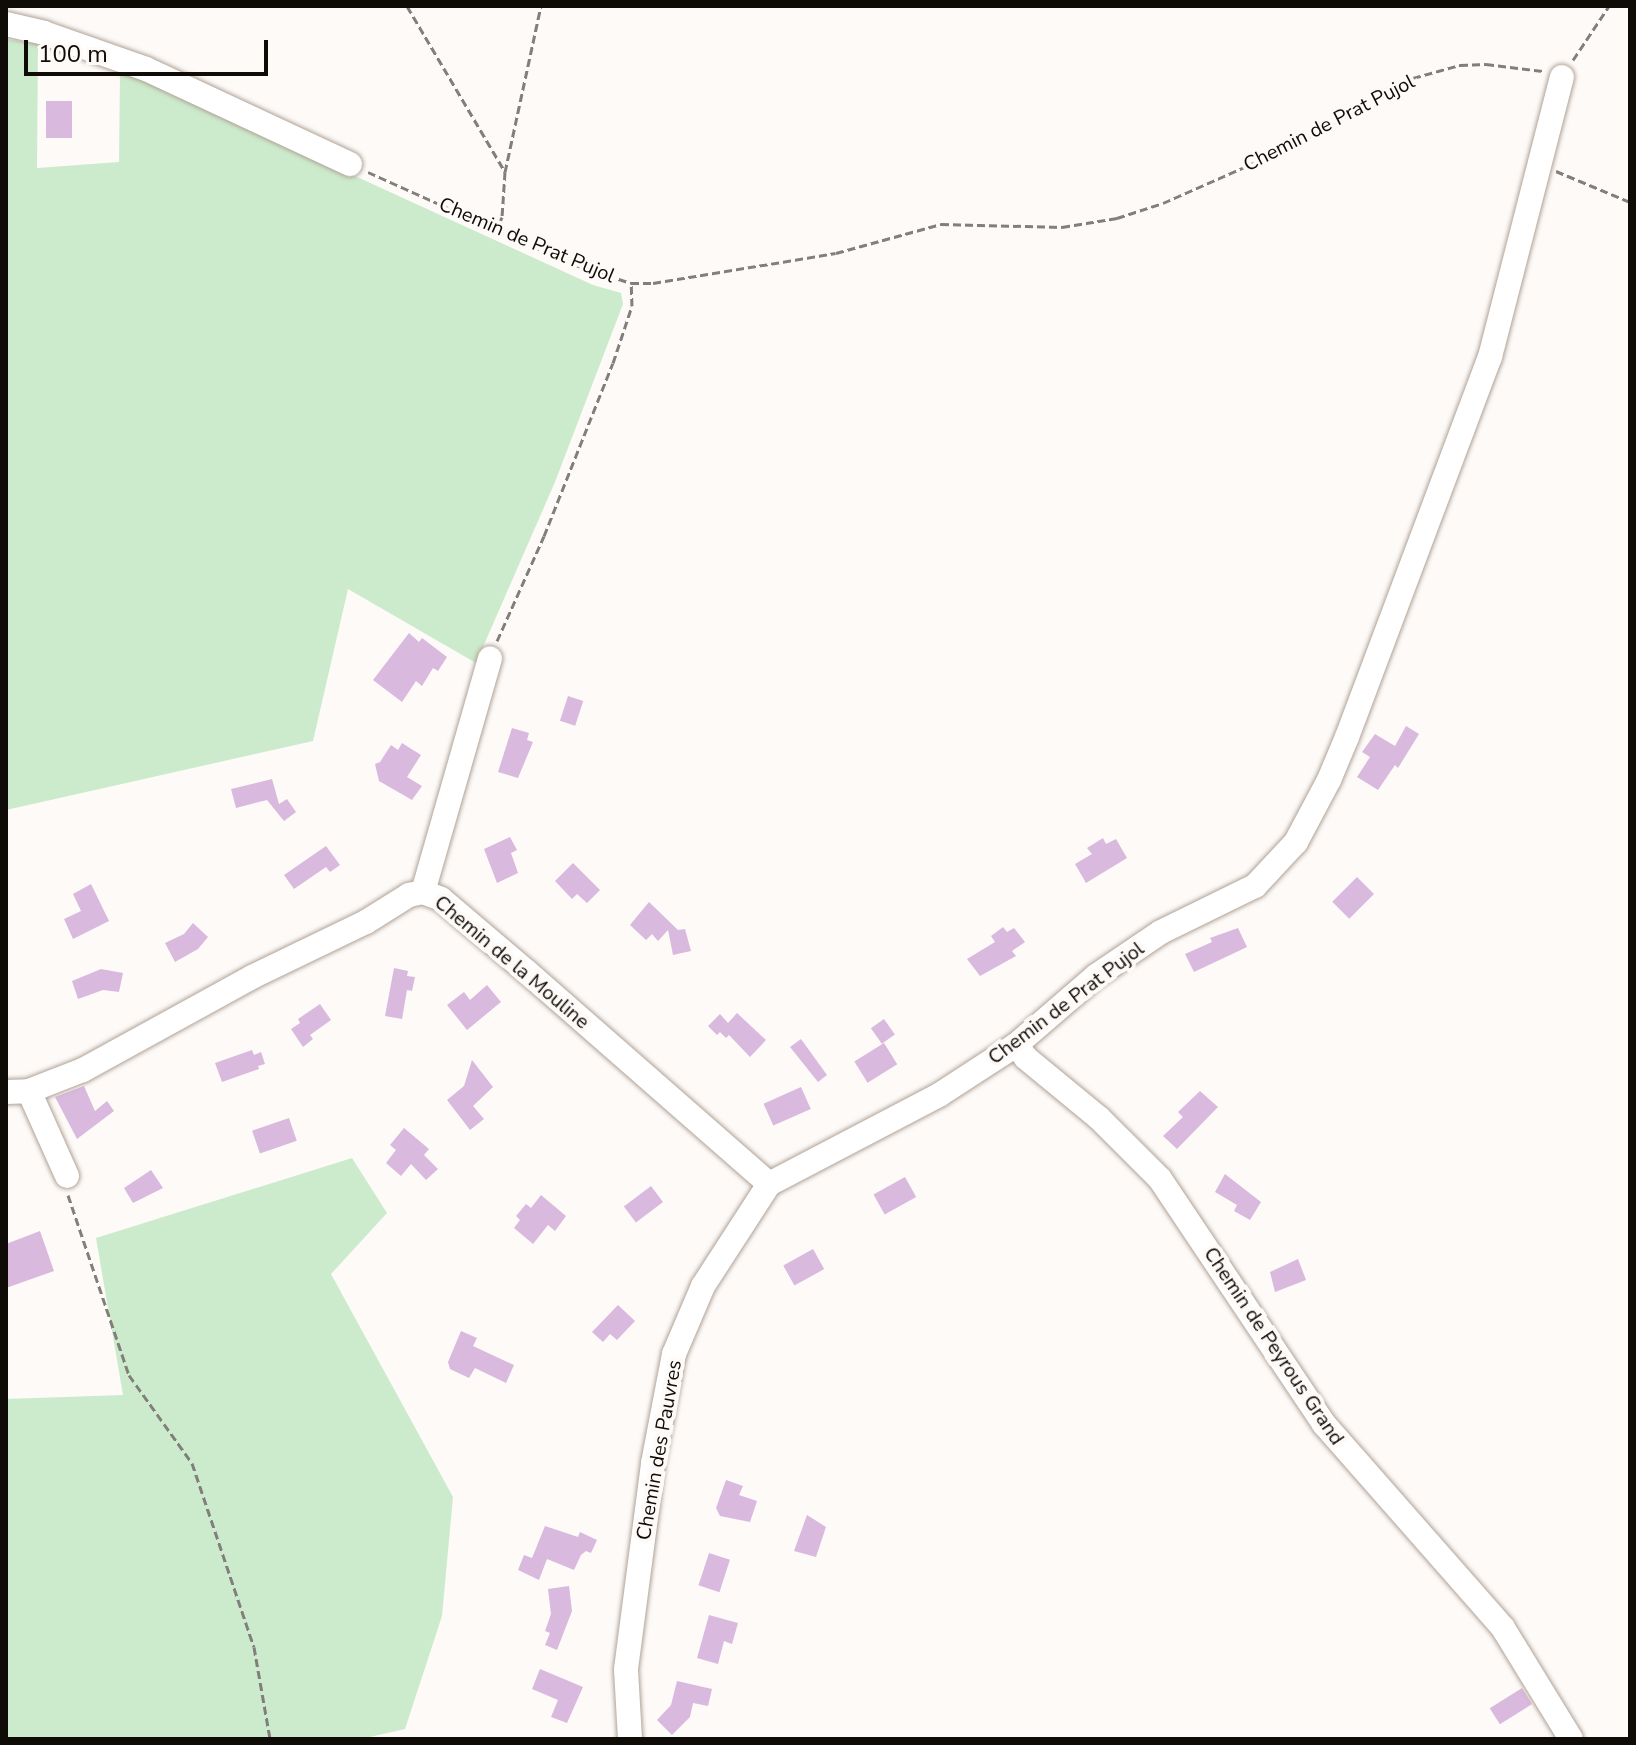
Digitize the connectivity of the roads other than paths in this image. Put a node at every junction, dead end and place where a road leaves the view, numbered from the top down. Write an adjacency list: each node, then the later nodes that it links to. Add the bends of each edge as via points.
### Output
1 (6, 24): 3 (street, via 146,69)
2 (1562, 77): 6 (street, Chemin de Prat Pujol, via 1490,357 1347,737 1308,823 1255,886 1161,932 1096,976)
3 (350, 164)
4 (490, 658): 5 (street)
5 (423, 892): 7 (street, Chemin de la Mouline, via 252,977 83,1070); 9 (street, Chemin de la Mouline, via 441,899 495,944)
6 (1016, 1045): 9 (street, Chemin de Prat Pujol, via 939,1095); 11 (street, Chemin de Peyrous Grand, via 1141,1157 1169,1190 1317,1415 1503,1628)
7 (18, 1092): 8 (street)
8 (67, 1176)
9 (769, 1184): 10 (street, Chemin des Pauvres, via 703,1286 674,1354 653,1463 626,1669)
10 (630, 1739)
11 (1571, 1739)

